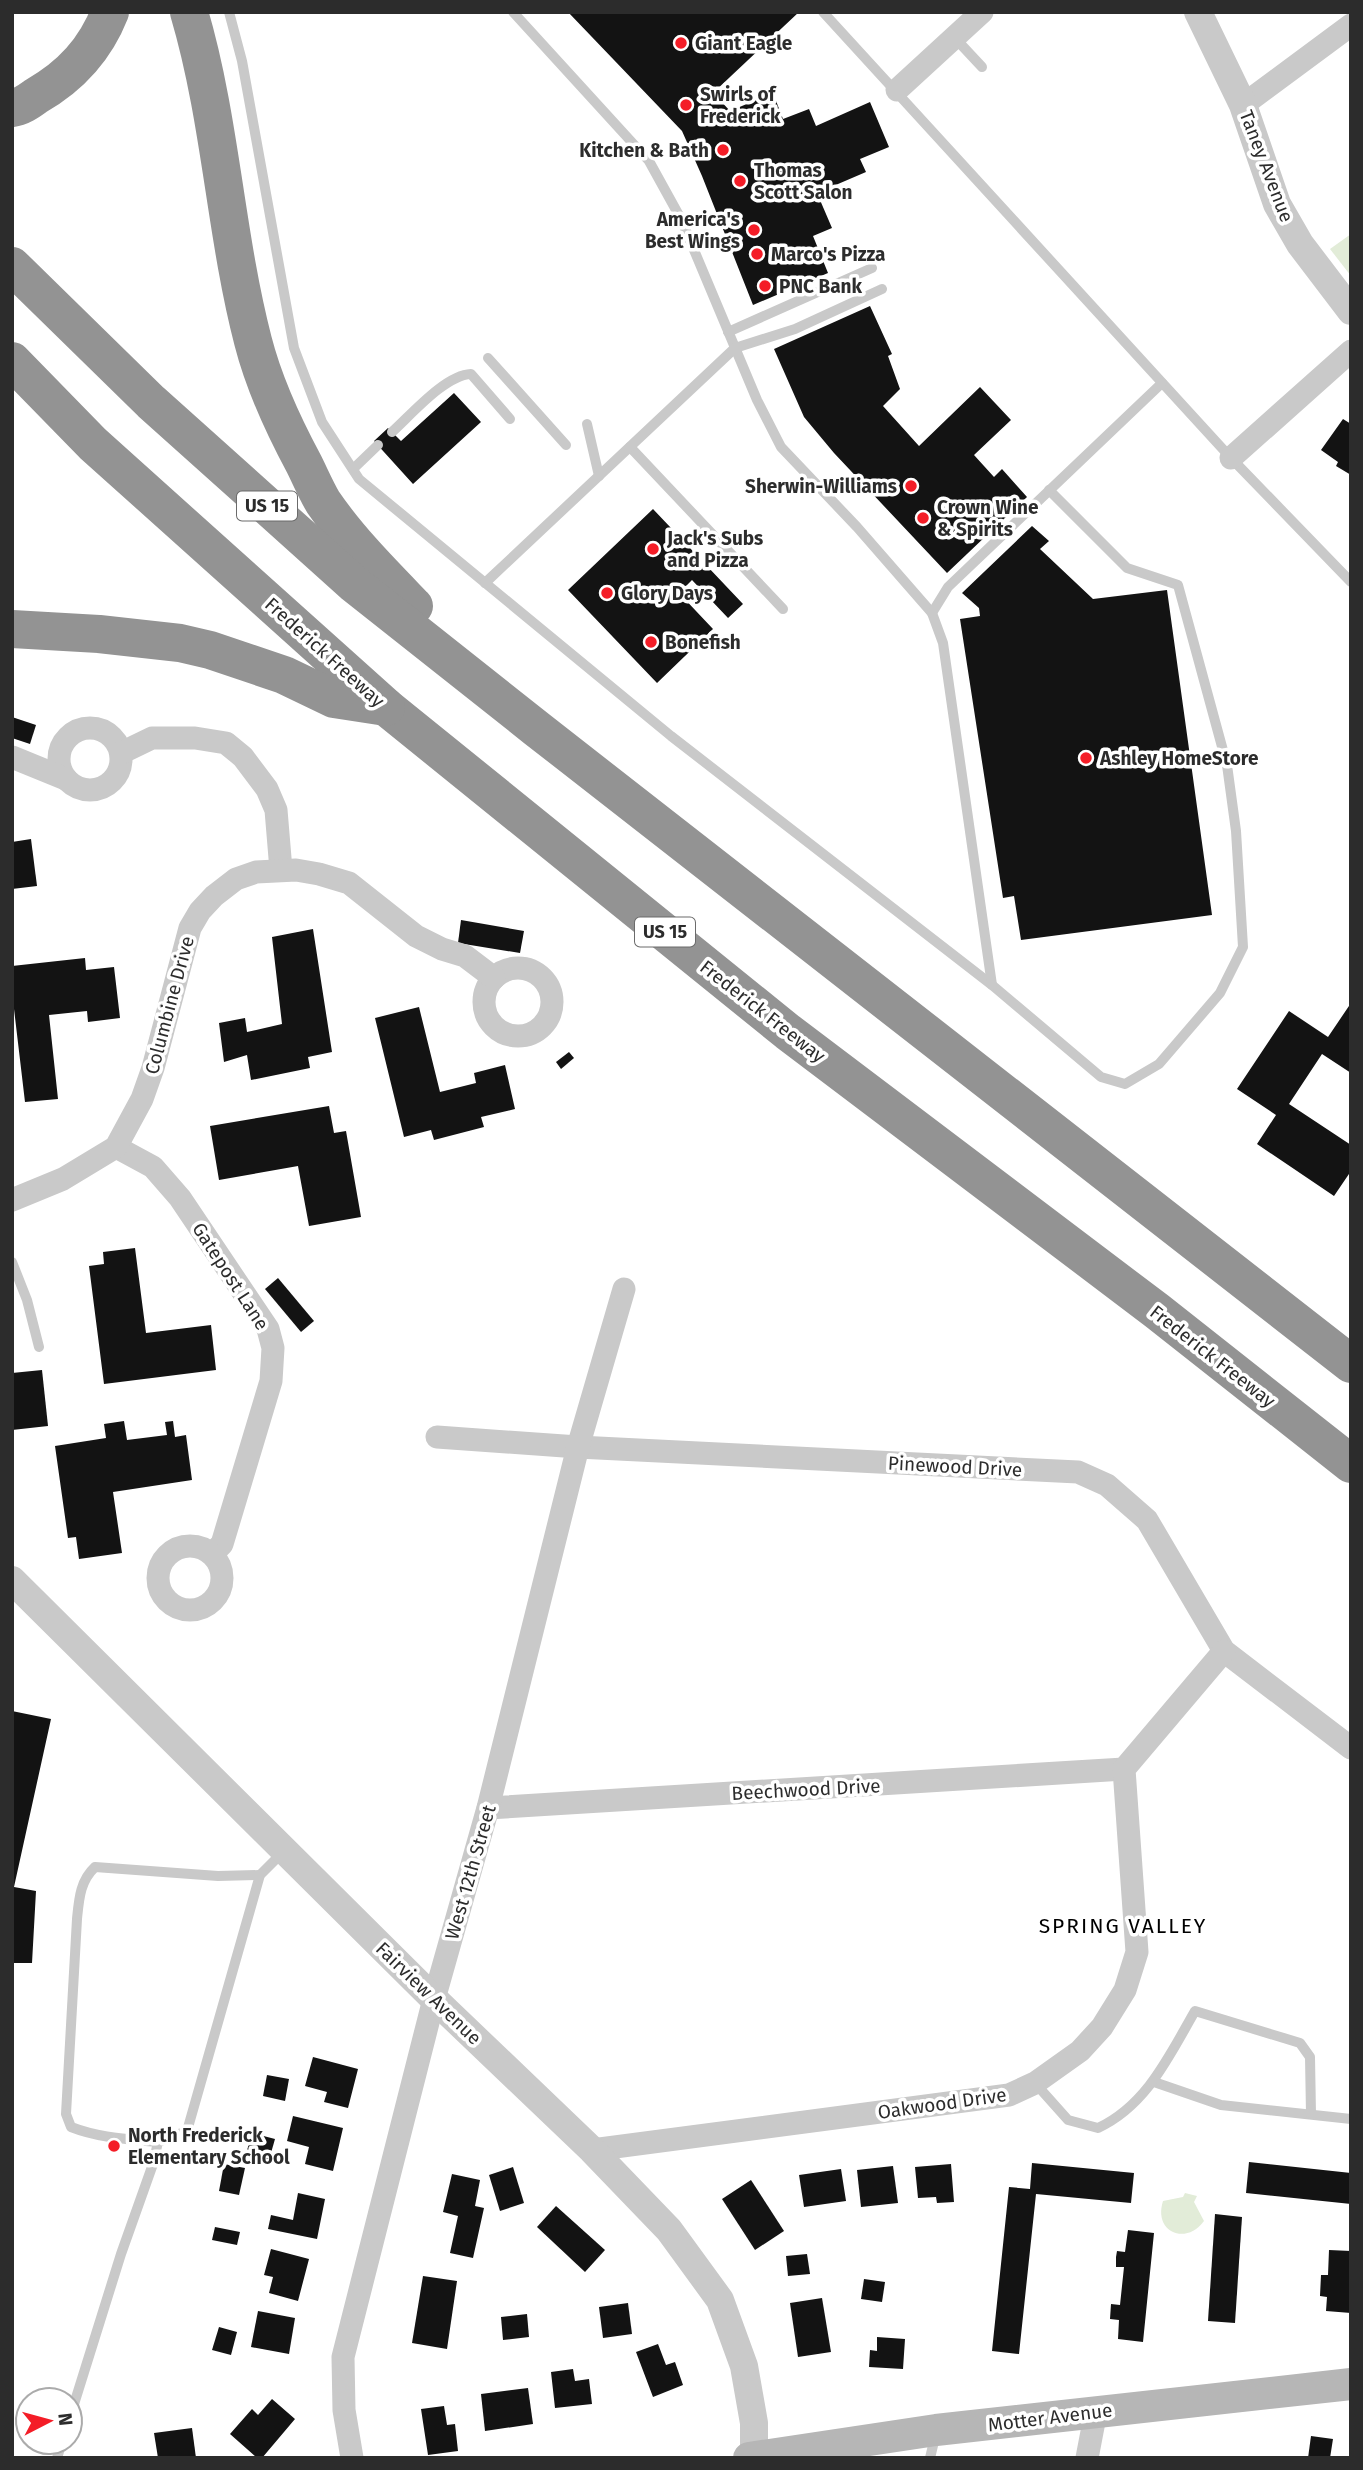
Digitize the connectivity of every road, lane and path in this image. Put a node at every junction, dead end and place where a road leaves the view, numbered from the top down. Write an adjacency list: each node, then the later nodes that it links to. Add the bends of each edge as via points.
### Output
1 (110, 12): 13 (highway, via 92,47 70,74)
2 (189, 12): 40 (highway, via 202,55 254,343 285,429 323,501 361,548)
3 (229, 12): 31 (lane, via 294,348 322,422)
4 (513, 12): 18 (lane, via 649,160 681,219)
5 (824, 12): 11 (lane)
6 (982, 12): 9 (street)
7 (1198, 12): 12 (street, Taney Avenue)
8 (1351, 25): 12 (street)
9 (954, 37): 10 (lane); 11 (street)
10 (982, 67)
11 (897, 90): 23 (lane)
12 (1243, 105): 17 (street, Taney Avenue, via 1277,204 1300,244)
13 (12, 108)
14 (12, 265): 40 (highway, US 15, via 150,402 354,584)
15 (872, 268): 18 (lane)
16 (882, 289): 19 (lane, via 795,329)
17 (1351, 310)
18 (728, 332): 19 (lane)
19 (735, 348): 29 (lane); 37 (lane, via 781,447)
20 (1351, 351): 30 (street)
21 (488, 358): 27 (lane)
22 (12, 360): 39 (highway, Frederick Freeway / US 15, via 93,444)
23 (1162, 383): 30 (lane); 33 (lane)
24 (510, 419): 26 (lane, via 471,374 463,374 450,379)
25 (587, 424): 32 (lane)
26 (392, 432)
27 (566, 445)
28 (378, 446): 31 (lane)
29 (631, 446): 32 (lane); 36 (lane)
30 (1231, 458): 34 (lane)
31 (353, 469): 35 (lane, via 359,479)
32 (599, 476): 35 (lane)
33 (1049, 490): 37 (lane, via 948,587); 46 (lane, via 1127,568 1178,585 1227,765 1237,831 1243,947 1220,993 1159,1064 1125,1084 1101,1077)
34 (1351, 582)
35 (485, 583): 46 (lane, via 671,736)
36 (783, 609)
37 (932, 613): 46 (lane, via 943,643)
38 (12, 629): 39 (highway, via 180,643 284,675 334,699)
39 (386, 707): 55 (highway, Frederick Freeway / US 15, via 788,1032)
40 (537, 729): 52 (highway, US 15)
41 (121, 752): 43 (street, via 118,773 104,787 83,789); 43 (street, via 111,735 82,728 65,740 61,749 59,759); 44 (street, via 152,738 226,743 267,789 276,810)
42 (12, 757): 43 (street)
43 (66, 779)
44 (281, 870): 45 (street, Columbine Drive, via 349,883 416,936 465,956); 47 (street, Columbine Drive, via 236,879 200,911 191,928 142,1099)
45 (494, 978)
46 (992, 985)
47 (116, 1147): 48 (street, via 63,1179); 56 (street, Gatepost Lane, via 153,1167 180,1198 268,1329 273,1348 271,1381 222,1544)
48 (12, 1200)
49 (12, 1262): 51 (lane)
50 (624, 1289): 54 (street, West 12th Street)
51 (39, 1347)
52 (1351, 1364)
53 (437, 1437): 54 (street, Pinewood Drive)
54 (578, 1447): 58 (street, Pinewood Drive, via 1078,1472 1107,1485 1146,1520); 61 (street, West 12th Street)
55 (1351, 1464)
56 (212, 1554)
57 (12, 1580): 62 (street, Fairview Avenue)
58 (1224, 1651): 59 (street, Pinewood Drive); 60 (street)
59 (1351, 1748)
60 (1124, 1769): 61 (street, Beechwood Drive); 66 (street, Oakwood Drive, via 1138,1952 1125,1990 1102,2027 1080,2051)
61 (488, 1808): 64 (street, West 12th Street)
62 (285, 1850): 63 (lane); 64 (street, Fairview Avenue)
63 (260, 1875): 69 (lane, via 187,2131); 69 (lane, via 95,1867 80,1890 66,2114 71,2127 101,2136)
64 (434, 1999): 70 (street, Fairview Avenue); 75 (street, West 12th Street, via 343,2357 344,2410)
65 (1154, 2082): 66 (lane, via 1131,2108 1098,2128 1068,2120); 67 (lane, via 1221,2105); 67 (lane, via 1195,2011 1300,2043 1310,2057)
66 (1035, 2083): 70 (street, Oakwood Drive, via 1009,2095)
67 (1311, 2114): 68 (lane)
68 (1351, 2119)
69 (158, 2142): 72 (lane)
70 (592, 2150): 76 (street, Fairview Avenue, via 669,2230 720,2300 744,2366 754,2423)
71 (1351, 2384): 73 (main road, Motter Avenue)
72 (80, 2386)
73 (1096, 2411): 74 (main road, Motter Avenue); 77 (street)
74 (933, 2444): 76 (main road, Motter Avenue)
75 (352, 2458)
76 (753, 2458)
77 (1087, 2458)

